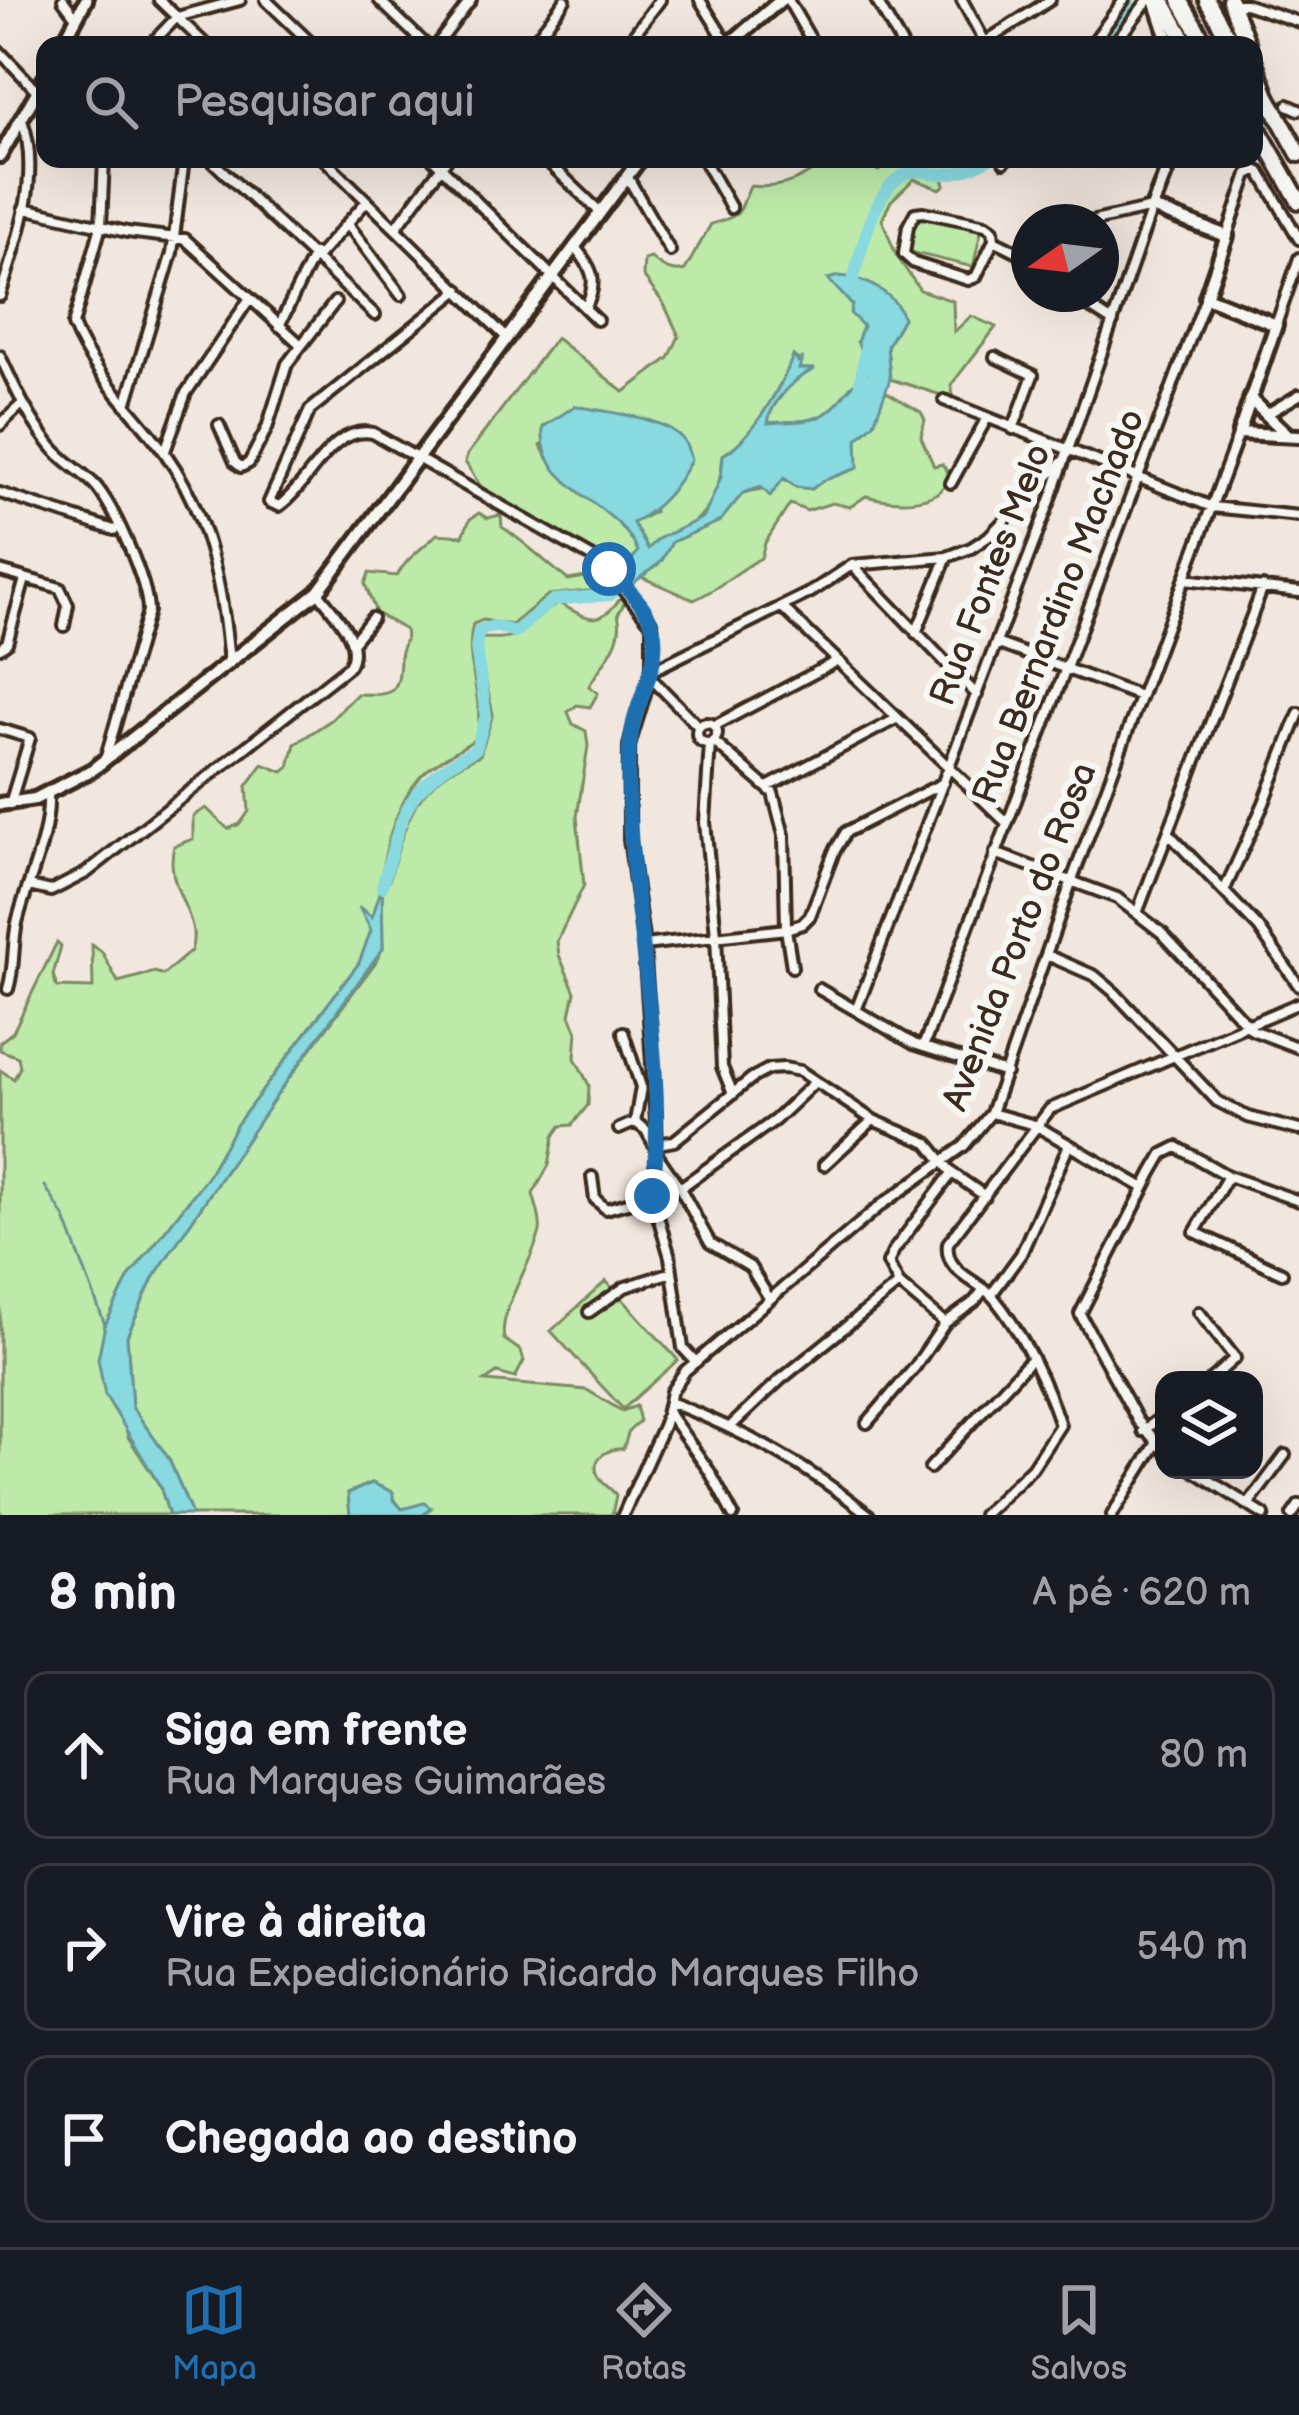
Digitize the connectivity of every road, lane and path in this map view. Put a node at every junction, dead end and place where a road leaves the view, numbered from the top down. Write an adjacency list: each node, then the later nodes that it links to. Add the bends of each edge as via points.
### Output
1 (63, 0): 20 (street)
2 (86, 0): 20 (street)
3 (159, 0): 21 (street)
4 (240, 0): 21 (street)
5 (266, 0): 26 (street)
6 (379, 0): 27 (street)
7 (471, 0): 28 (street)
8 (565, 0): 29 (street)
9 (660, 0): 30 (street)
10 (700, 0): 31 (street)
11 (784, 0): 32 (street); 33 (street)
12 (876, 0): 34 (street)
13 (962, 0): 35 (street)
14 (1049, 0): 36 (street)
15 (1124, 0): 37 (street)
16 (1155, 0): 38 (street); 39 (street); 40 (highway)
17 (1180, 0): 41 (highway)
18 (1208, 0): 42 (highway)
19 (1231, 2): 22 (street); 43 (highway)
20 (75, 16): 23 (street)
21 (177, 17): 24 (street); 25 (street)
22 (1299, 22)
23 (66, 36)
24 (159, 36)
25 (197, 36)
26 (304, 36)
27 (417, 36)
28 (444, 36)
29 (538, 36)
30 (633, 36)
31 (722, 36)
32 (739, 36)
33 (808, 36)
34 (897, 36)
35 (982, 36)
36 (996, 36)
37 (1098, 36)
38 (1121, 36)
39 (1166, 36)
40 (1181, 36)
41 (1201, 36)
42 (1227, 36)
43 (1244, 36)
44 (0, 52): 46 (street)
45 (1263, 86): 54 (highway)
46 (36, 90)
47 (36, 96): 51 (street)
48 (1263, 101): 57 (highway)
49 (1288, 105): 50 (street)
50 (1299, 110)
51 (22, 120): 55 (street); 73 (street, via 29,149)
52 (1263, 138): 56 (highway)
53 (1263, 145): 56 (highway)
54 (1299, 154)
55 (0, 156)
56 (1274, 157): 72 (highway)
57 (1299, 164)
58 (104, 168): 79 (street)
59 (183, 168): 81 (street)
60 (221, 168): 88 (street)
61 (333, 168): 71 (street)
62 (440, 168): 80 (street)
63 (449, 168): 90 (street)
64 (554, 168): 76 (street)
65 (633, 168): 70 (street)
66 (708, 168): 74 (street)
67 (1168, 168): 75 (street, Rua Fontes Melo)
68 (1252, 168): 82 (street, Rua Bernardino Machado)
69 (1257, 168): 83 (street)
70 (627, 176): 76 (street); 87 (street)
71 (367, 201): 78 (street); 80 (street)
72 (1299, 201)
73 (24, 208): 79 (street); 93 (street)
74 (731, 208)
75 (1152, 208): 77 (street); 82 (street); 101 (street, Rua Fontes Melo)
76 (600, 212): 86 (street)
77 (1119, 215)
78 (347, 223): 88 (street); 92 (street)
79 (101, 226): 81 (street); 112 (street, via 73,325 93,367)
80 (396, 229): 91 (street)
81 (174, 236): 95 (street, via 192,243); 112 (street)
82 (1227, 236): 94 (street, Rua Bernardino Machado)
83 (1299, 239)
84 (994, 240): 84 (street, via 968,280 904,254 917,212 986,225); 85 (street)
85 (1011, 246)
86 (574, 247): 90 (street); 97 (street, via 594,276)
87 (670, 251)
88 (315, 256): 99 (street); 103 (street)
89 (1299, 258): 102 (street, Avenida Porto do Rosa)
90 (554, 276): 97 (street); 104 (street)
91 (460, 290): 104 (street); 122 (street, via 310,410 269,502 284,504 357,431)
92 (401, 295)
93 (0, 296)
94 (1206, 298): 102 (street); 123 (street, Rua Bernardino Machado)
95 (248, 301): 103 (street); 120 (street, via 186,393)
96 (335, 302): 105 (street)
97 (585, 308): 100 (street)
98 (1098, 312): 101 (street)
99 (375, 315)
100 (597, 320)
101 (1114, 322): 121 (street, Rua Fontes Melo)
102 (1276, 325): 109 (street, Avenida Porto do Rosa)
103 (279, 326): 105 (street)
104 (508, 339): 122 (street)
105 (300, 344): 116 (street, via 249,463 235,462)
106 (0, 356): 111 (street)
107 (995, 357): 117 (street, via 1033,376)
108 (1299, 395): 113 (street)
109 (1250, 399): 113 (street); 118 (street, Avenida Porto do Rosa)
110 (944, 400): 114 (street)
111 (22, 403): 115 (street); 156 (street, via 53,449 104,498 145,585 148,610)
112 (126, 405): 120 (street)
113 (1267, 414): 119 (street)
114 (987, 418): 117 (street); 124 (street)
115 (0, 425)
116 (219, 425)
117 (1013, 429): 121 (street)
118 (1239, 433): 119 (street); 126 (street, Avenida Porto do Rosa)
119 (1293, 435)
120 (164, 452): 145 (street, via 219,575)
121 (1066, 456): 123 (street); 129 (street, via 988,537); 142 (street, Rua Fontes Melo)
122 (420, 457): 135 (street); 147 (street, via 609,569 652,624)
123 (1139, 478): 126 (street); 146 (street, Rua Bernardino Machado)
124 (951, 483)
125 (0, 494): 128 (street)
126 (1212, 507): 127 (street); 133 (street, Avenida Porto do Rosa)
127 (1299, 516)
128 (114, 530)
129 (946, 557): 130 (street); 140 (street)
130 (852, 565): 137 (street); 140 (street)
131 (0, 571): 132 (street)
132 (25, 578): 139 (street, via 64,592); 143 (street)
133 (1185, 579): 134 (street); 149 (street, Avenida Porto do Rosa)
134 (1263, 587): 136 (street); 163 (street)
135 (318, 592): 141 (street); 145 (street)
136 (1299, 592)
137 (782, 607): 144 (street); 147 (street)
138 (372, 618): 141 (street)
139 (64, 626)
140 (916, 633): 148 (street)
141 (353, 643): 166 (street, via 349,667 119,848 63,888)
142 (996, 643): 146 (street); 148 (street, Rua Fontes Melo)
143 (0, 648)
144 (837, 661): 151 (street); 152 (street)
145 (229, 665): 156 (street)
146 (1066, 670): 149 (street); 162 (street, Rua Bernardino Machado)
147 (651, 674): 153 (street); 171 (street, via 629,746 629,839)
148 (977, 695): 157 (street, Rua Fontes Melo)
149 (1140, 696): 165 (street, Avenida Porto do Rosa)
150 (1299, 713): 167 (street)
151 (896, 719): 157 (street); 159 (street)
152 (714, 726): 153 (street); 155 (street)
153 (699, 727): 155 (street, via 700,741)
154 (0, 729): 161 (street, via 30,738)
155 (711, 742): 159 (street); 170 (street, via 705,822)
156 (105, 761): 160 (street)
157 (948, 770): 158 (street, Rua Fontes Melo); 162 (street)
158 (944, 782): 169 (street, via 846,832 811,916); 178 (street, Rua Fontes Melo)
159 (769, 787): 169 (street, via 784,835)
160 (48, 794): 161 (street); 166 (street)
161 (5, 804)
162 (1006, 822): 164 (street, Rua Bernardino Machado)
163 (1170, 835): 167 (street); 168 (street)
164 (995, 853): 165 (street); 181 (street, Rua Bernardino Machado)
165 (1072, 880): 168 (street); 172 (street, Avenida Porto do Rosa)
166 (29, 886): 175 (street)
167 (1224, 891): 174 (street)
168 (1137, 913): 179 (street)
169 (786, 929): 170 (street); 173 (street)
170 (716, 935): 171 (street); 186 (street, via 722,1066)
171 (644, 945): 194 (street)
172 (1047, 955): 183 (street, via 1095,976); 184 (street, Avenida Porto do Rosa)
173 (792, 968)
174 (1299, 986)
175 (8, 989)
176 (819, 989): 178 (street)
177 (1299, 1003): 179 (street)
178 (856, 1008): 181 (street)
179 (1247, 1025): 182 (street); 183 (street)
180 (623, 1032): 189 (street, via 642,1093)
181 (922, 1047): 184 (street)
182 (1299, 1048)
183 (1172, 1055): 190 (street, via 1064,1100); 192 (street, via 1217,1101)
184 (1006, 1073): 187 (street, Avenida Porto do Rosa)
185 (815, 1082): 186 (street, via 777,1067); 188 (street); 200 (street, via 776,1120)
186 (733, 1094): 194 (street)
187 (991, 1113): 190 (street); 195 (street, Avenida Porto do Rosa)
188 (873, 1120): 195 (street, via 928,1143); 196 (street)
189 (635, 1122): 191 (street); 194 (street)
190 (1035, 1125): 193 (street); 203 (street)
191 (619, 1129)
192 (1299, 1130)
193 (1069, 1145): 201 (street); 208 (street, via 1021,1254)
194 (657, 1150): 200 (street); 202 (street)
195 (944, 1162): 197 (street); 209 (street, Avenida Porto do Rosa)
196 (824, 1165)
197 (952, 1173): 203 (street); 207 (street, via 890,1256)
198 (1228, 1175): 201 (street, via 1177,1147); 204 (street); 206 (street, via 1196,1232)
199 (592, 1177): 202 (street, via 595,1199 606,1209)
200 (680, 1187): 209 (street, via 710,1243 750,1267)
201 (1144, 1188): 220 (street, via 1080,1313)
202 (652, 1196): 205 (street)
203 (985, 1196): 208 (street, via 947,1250 954,1266)
204 (1299, 1202)
205 (672, 1272): 210 (street, via 625,1287); 214 (street, via 680,1338)
206 (1282, 1273)
207 (899, 1284): 212 (street); 219 (street)
208 (988, 1292): 212 (street); 213 (street)
209 (769, 1298): 214 (street, Avenida Porto do Rosa)
210 (590, 1312)
211 (1199, 1312): 215 (street, via 1235,1358)
212 (945, 1323): 218 (street)
213 (1030, 1360): 224 (street); 231 (street, via 1060,1430)
214 (696, 1362): 216 (street, Avenida Porto do Rosa, via 678,1380)
215 (1220, 1371)
216 (669, 1407): 219 (street); 228 (street, Avenida Porto do Rosa); 229 (street)
217 (1155, 1422): 220 (street)
218 (867, 1424)
219 (730, 1426): 230 (street)
220 (1143, 1431): 221 (street)
221 (1155, 1442)
222 (1155, 1454): 232 (street)
223 (1285, 1454): 226 (street)
224 (930, 1468)
225 (1207, 1479): 226 (street)
226 (1248, 1505): 233 (street)
227 (1299, 1505): 234 (street)
228 (623, 1515)
229 (733, 1515)
230 (869, 1515)
231 (983, 1515)
232 (1112, 1515)
233 (1264, 1515)
234 (1292, 1515)

